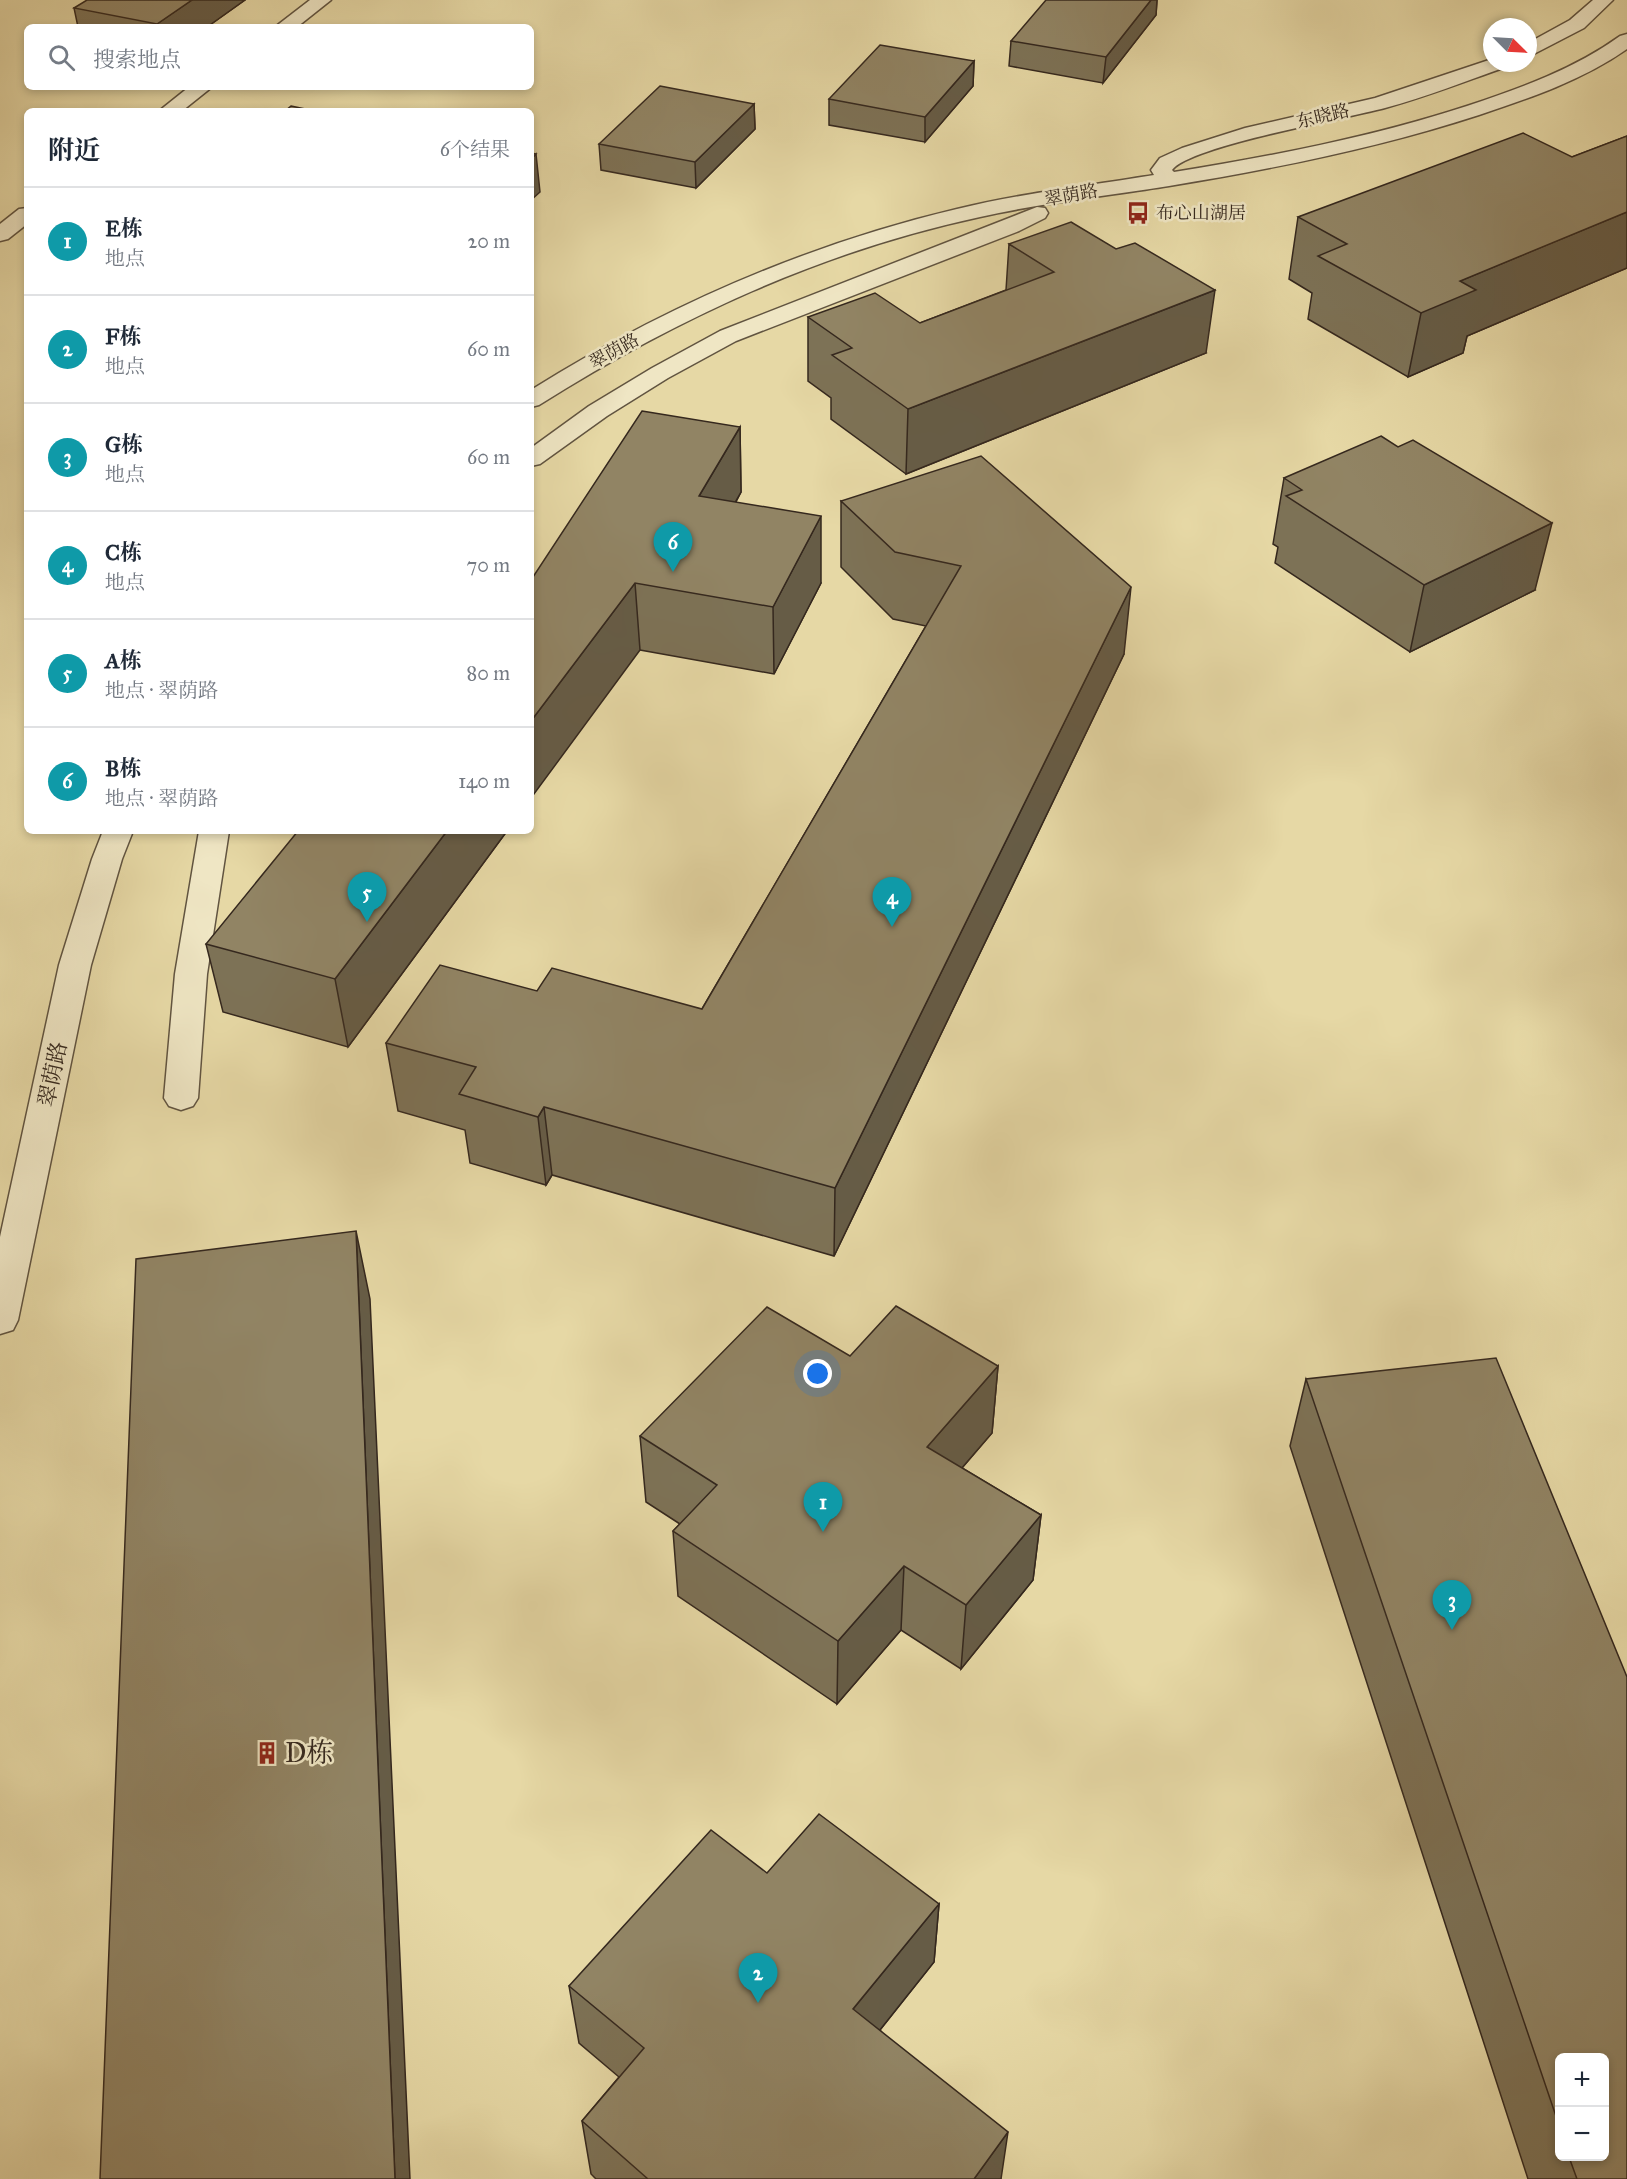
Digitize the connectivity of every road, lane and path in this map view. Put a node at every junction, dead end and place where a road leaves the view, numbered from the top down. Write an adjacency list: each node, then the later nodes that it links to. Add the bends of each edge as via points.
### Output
1 (322, 0): 3 (street)
2 (1604, 0): 5 (street, via 1577,24)
3 (289, 24)
4 (1627, 40): 9 (street, 翠荫路, via 1590,65 1557,79 1415,129)
5 (1537, 46)
6 (1483, 69): 9 (street, 东晓路, via 1380,102 1267,128 1190,152 1167,162 1161,170)
7 (198, 90): 8 (street)
8 (173, 108)
9 (1168, 180): 10 (street, 翠荫路)
10 (1076, 193): 13 (street, 翠荫路, via 959,215 783,268 622,345); 14 (street, via 1011,226 728,336 598,411)
11 (24, 216): 12 (street)
12 (0, 234)
13 (534, 398)
14 (534, 457)
15 (117, 834): 18 (street, 翠荫路, via 75,965)
16 (214, 834): 17 (street, via 191,974)
17 (181, 1098)
18 (0, 1320)

